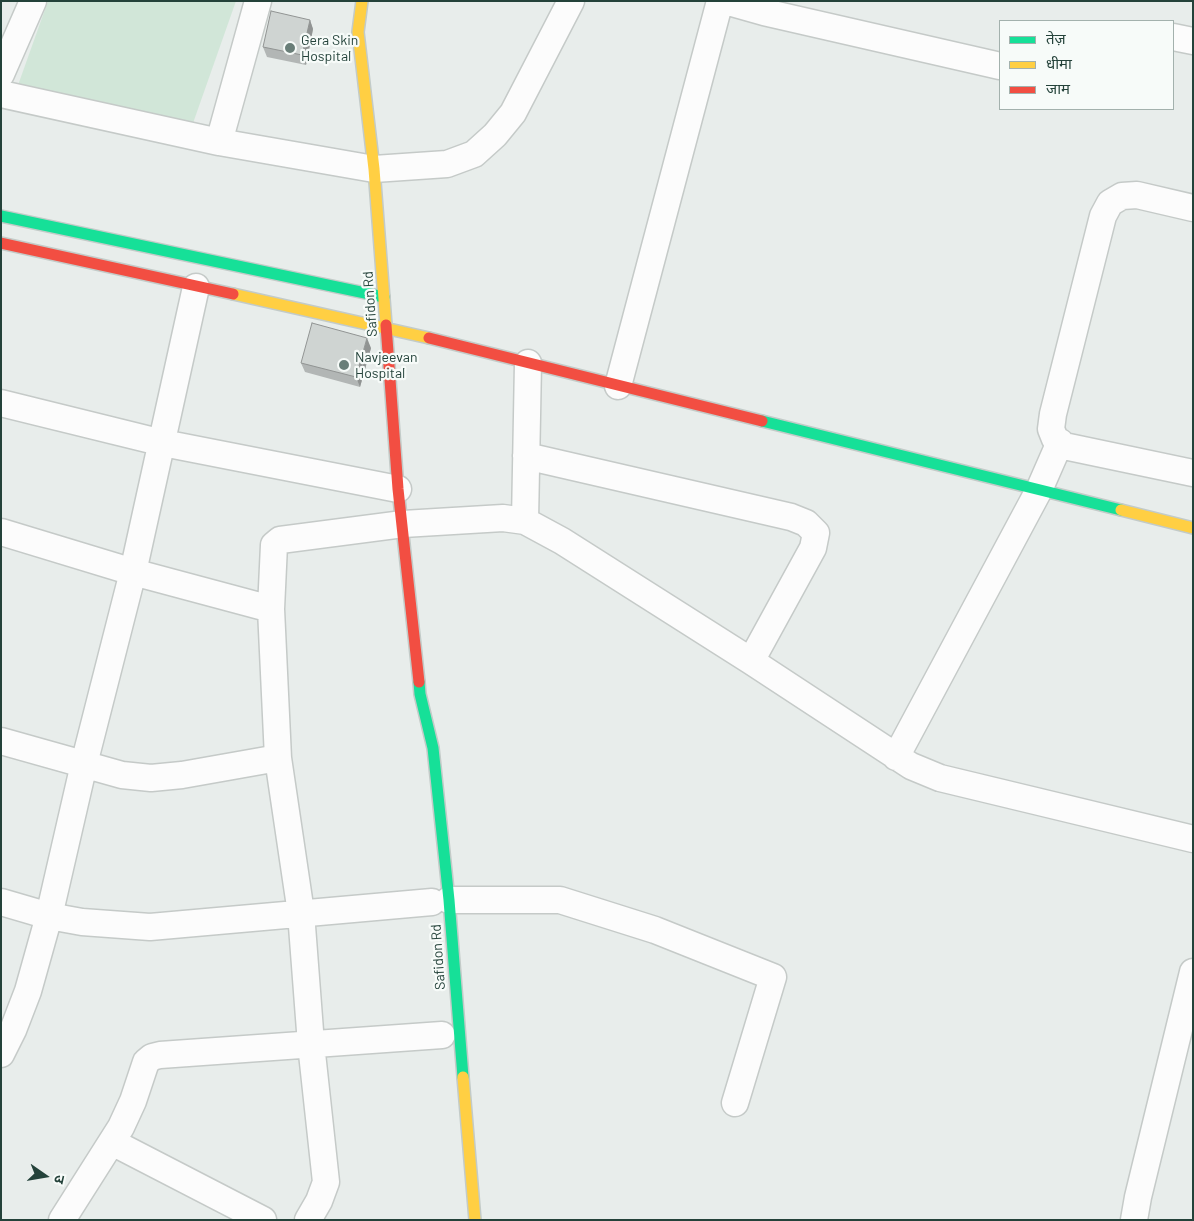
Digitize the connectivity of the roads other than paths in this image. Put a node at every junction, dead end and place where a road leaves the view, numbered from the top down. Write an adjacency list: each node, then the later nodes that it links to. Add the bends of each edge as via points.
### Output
1 (33, 1): 10 (street)
2 (258, 1): 12 (street)
3 (362, 1): 13 (street, Safidon Rd, via 358,32)
4 (571, 1): 13 (street, via 513,113 496,135 474,154 447,164)
5 (720, 1): 21 (street)
6 (725, 1): 9 (street)
7 (1174, 37): 8 (street)
8 (1193, 41)
9 (999, 66)
10 (1, 74)
11 (1, 94): 12 (street)
12 (219, 142): 13 (street)
13 (374, 169): 18 (street, Safidon Rd)
14 (1193, 208): 23 (street, via 1137,195 1122,196 1110,203 1103,216 1053,414 1051,429)
15 (1, 216): 18 (street)
16 (1, 243): 17 (street)
17 (196, 287): 19 (street); 24 (street)
18 (384, 297): 19 (street, Safidon Rd)
19 (387, 328): 20 (street); 27 (street, Safidon Rd)
20 (528, 363): 21 (street); 25 (street)
21 (618, 386): 28 (street)
22 (1, 402): 24 (street)
23 (1060, 442): 26 (street, via 1064,446); 28 (street)
24 (163, 443): 27 (street); 33 (street)
25 (526, 456): 29 (street); 35 (street, via 806,522 816,533 813,548)
26 (1193, 473)
27 (398, 489): 30 (street, Safidon Rd)
28 (1039, 490): 31 (street); 39 (street)
29 (525, 521): 30 (street, via 503,518); 35 (street)
30 (403, 524): 34 (street, via 280,540 274,545); 36 (street, Safidon Rd)
31 (1193, 528)
32 (1, 532): 33 (street)
33 (133, 572): 34 (street); 41 (street)
34 (270, 609): 40 (street)
35 (751, 661): 39 (street)
36 (420, 694): 37 (street, Safidon Rd); 43 (street, Safidon Rd, via 433,748)
37 (416, 723)
38 (1, 741): 41 (street)
39 (896, 757): 42 (street, via 940,778)
40 (278, 758): 41 (street, via 150,778 122,775); 45 (street)
41 (84, 764): 46 (street)
42 (1191, 831)
43 (436, 901): 45 (street); 51 (street, via 560,900 656,930 773,977); 56 (street, Safidon Rd)
44 (1, 902): 46 (street)
45 (302, 913): 46 (street, via 150,927); 49 (street)
46 (49, 916): 50 (street, via 28,991)
47 (1193, 972): 57 (street)
48 (442, 1035): 49 (street)
49 (311, 1044): 52 (street, via 152,1057 146,1062 134,1101); 55 (street, via 326,1182)
50 (1, 1054)
51 (735, 1103)
52 (112, 1142): 53 (street); 54 (street)
53 (62, 1220)
54 (263, 1220)
55 (308, 1220)
56 (475, 1220)
57 (1134, 1220)

